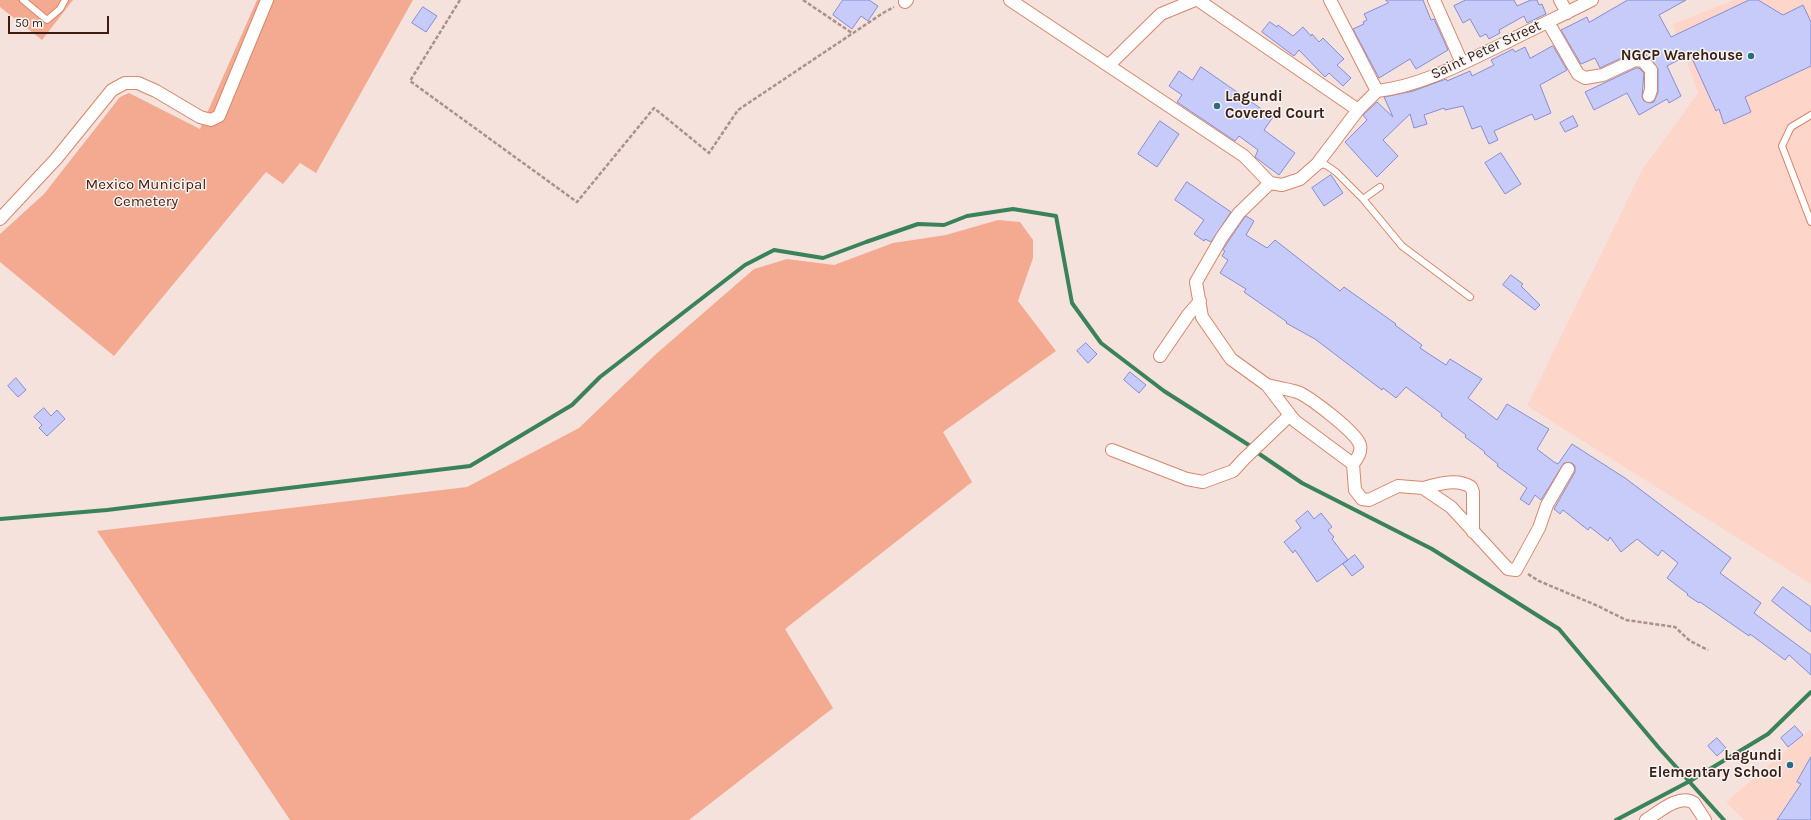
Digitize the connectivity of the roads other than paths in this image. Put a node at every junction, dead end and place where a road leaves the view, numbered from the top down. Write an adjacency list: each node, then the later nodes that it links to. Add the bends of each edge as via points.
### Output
1 (24, 0): 2 (lane, via 47,20 60,9)
2 (65, 0)
3 (267, 0): 22 (street, via 219,116 211,120 200,117 156,91 138,83 125,83 112,90 56,159)
4 (1010, 0): 13 (street)
5 (1197, 0): 13 (street, via 1161,14); 16 (street)
6 (1330, 0): 14 (street)
7 (1434, 0): 12 (street)
8 (1560, 0): 10 (street)
9 (1592, 0): 10 (street, Saint Peter Street)
10 (1567, 13): 11 (street, Saint Peter Street)
11 (1548, 22): 12 (street, Saint Peter Street); 15 (street, via 1578,74 1585,78 1603,75 1635,60 1643,61 1651,70)
12 (1462, 63): 14 (street, Saint Peter Street, via 1417,82)
13 (1109, 65): 19 (street, via 1244,156)
14 (1377, 91): 16 (street)
15 (1649, 96)
16 (1358, 110): 18 (street)
17 (1811, 115): 23 (lane, via 1791,127 1782,146)
18 (1317, 164): 19 (street, via 1300,179 1282,185); 21 (lane, via 1326,165 1336,172)
19 (1270, 183): 25 (street, via 1239,213 1222,237 1196,282)
20 (1380, 186): 21 (lane)
21 (1363, 200): 24 (lane, via 1402,246)
22 (0, 219)
23 (1811, 222)
24 (1470, 297)
25 (1200, 301): 26 (street); 27 (street, via 1202,318 1231,359)
26 (1160, 356)
27 (1267, 385): 28 (street); 30 (street, via 1299,393 1338,421 1356,438 1360,446 1360,454)
28 (1290, 414): 29 (street, via 1233,471 1203,482 1187,479); 30 (street, via 1295,421)
29 (1112, 450)
30 (1353, 464): 32 (street, via 1355,490 1362,499 1369,500 1398,486)
31 (1568, 469): 33 (street, via 1547,505 1539,528 1516,570 1508,569)
32 (1423, 488): 33 (street, via 1451,507); 33 (street, via 1450,482 1471,487)
33 (1473, 532)
34 (1646, 820): 35 (street, via 1678,801 1685,800 1694,802)
35 (1705, 820)

